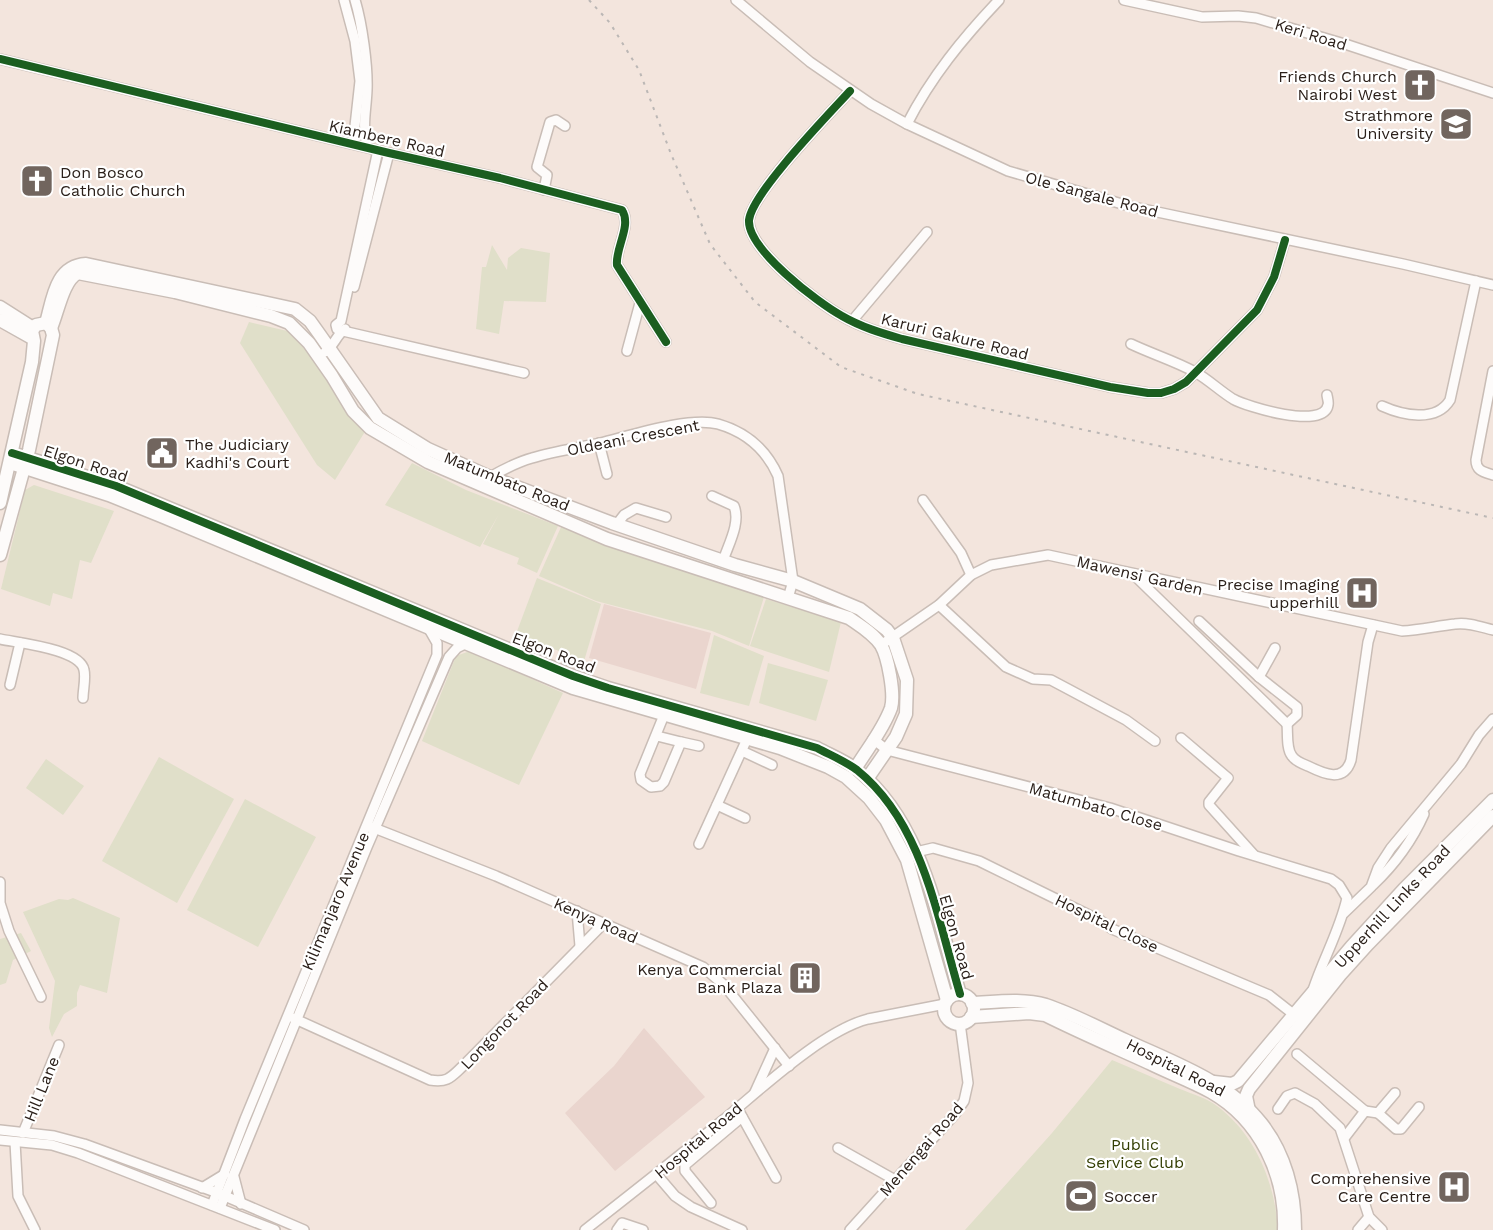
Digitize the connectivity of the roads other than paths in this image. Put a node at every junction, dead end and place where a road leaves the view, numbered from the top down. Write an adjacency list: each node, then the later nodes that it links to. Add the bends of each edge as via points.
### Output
1 (344, 0): 11 (street, via 360,81)
2 (355, 0): 12 (street, via 367,88 363,127)
3 (736, 0): 7 (street, Ole Sangale Road)
4 (999, 0): 9 (street, via 938,70)
5 (1124, 0): 8 (street, Keri Road, via 1202,17 1256,18)
6 (0, 59): 11 (street, Kiambere Road)
7 (850, 91): 9 (street, Ole Sangale Road); 24 (street, Karuri Gakure Road, via 760,194 749,220 754,240 786,275)
8 (1493, 93)
9 (907, 124): 17 (street, Ole Sangale Road, via 1008,171 1119,204)
10 (565, 126): 15 (street, via 556,120 550,122 537,167 547,175)
11 (353, 144): 12 (street, Kiambere Road)
12 (367, 147): 13 (street, Kiambere Road)
13 (378, 150): 14 (street, Kiambere Road); 26 (street)
14 (389, 153): 15 (street, Kiambere Road); 26 (street)
15 (544, 190): 21 (street, Kiambere Road, via 625,213 616,261)
16 (927, 232): 24 (street)
17 (1285, 240): 18 (street, Ole Sangale Road); 38 (street, Karuri Gakure Road, via 1274,277 1257,310)
18 (1476, 281): 19 (street, Ole Sangale Road); 40 (street, via 1447,405 1439,412 1422,414 1399,414)
19 (1493, 285)
20 (227, 299): 25 (street, Matumbato Road, via 78,273 69,281); 27 (street, Matumbato Road, via 295,309); 31 (street, Matumbato Road, via 289,322)
21 (640, 303): 30 (street, Kiambere Road); 34 (street)
22 (0, 307): 28 (street)
23 (0, 320): 28 (street)
24 (852, 321): 38 (street, Karuri Gakure Road, via 902,339 1138,392 1161,393)
25 (48, 326): 28 (street, via 39,324); 29 (street, via 53,335)
26 (341, 326): 27 (street); 33 (street); 37 (street)
27 (320, 335): 31 (street); 33 (street, Matumbato Road)
28 (33, 336): 29 (street, via 41,345); 43 (street, via 32,362)
29 (50, 341): 44 (street)
30 (666, 342)
31 (309, 343): 35 (street, Matumbato Road)
32 (1131, 344): 38 (street)
33 (330, 349): 35 (street); 41 (street, Matumbato Road)
34 (627, 351)
35 (318, 356): 41 (street, Matumbato Road, via 352,411)
36 (1493, 371): 46 (street, via 1476,460 1478,469)
37 (524, 373)
38 (1196, 373): 39 (street, via 1234,400 1295,417 1323,411 1329,404)
39 (1327, 395)
40 (1382, 406)
41 (374, 423): 47 (street, Matumbato Road); 54 (street, Matumbato Road, via 428,462)
42 (599, 443): 45 (street); 47 (street, Oldeani Crescent, via 532,458); 61 (street, Oldeani Crescent, via 704,422 733,429 755,442 778,476)
43 (11, 458): 44 (street, Elgon Road); 49 (street)
44 (25, 463): 56 (street); 68 (street, Elgon Road); 92 (street, Elgon Road, via 116,486 573,676 817,748)
45 (607, 474)
46 (1493, 475)
47 (490, 477): 52 (street, Matumbato Road)
48 (712, 496): 57 (street, via 734,506 737,512)
49 (1, 500)
50 (923, 500): 60 (street, via 961,553)
51 (666, 517): 52 (street, via 636,508)
52 (615, 524): 53 (street, Matumbato Road); 54 (street)
53 (656, 537): 55 (street); 57 (street, Matumbato Road)
54 (607, 538): 55 (street, Matumbato Road)
55 (650, 553): 58 (street, Matumbato Road)
56 (0, 555)
57 (719, 559): 58 (street); 61 (street, Matumbato Road)
58 (711, 573): 63 (street, Matumbato Road)
59 (1133, 574): 60 (street, Mawensi Garden, via 1048,555 991,565); 67 (street, Mawensi Garden); 81 (street)
60 (971, 575): 64 (street, Mawensi Garden)
61 (793, 581): 62 (street, Matumbato Road); 63 (street, Oldeani Crescent)
62 (819, 592): 65 (street); 70 (street, Matumbato Road, via 860,609)
63 (788, 598): 65 (street, Matumbato Road)
64 (939, 605): 70 (street, Mawensi Garden); 86 (street, via 1006,667 1033,679 1051,680 1126,720)
65 (815, 606): 74 (street, Matumbato Road, via 849,618)
66 (1199, 621): 76 (street)
67 (1372, 625): 69 (street, Mawensi Garden, via 1402,631 1467,624); 81 (street, via 1348,768 1330,776 1294,759)
68 (429, 629): 73 (street, Elgon Road); 98 (street, Kilimanjaro Avenue, via 437,643 437,655)
69 (1493, 630)
70 (893, 638): 74 (street, Mawensi Garden); 89 (street, Matumbato Road, via 907,681 906,714)
71 (0, 639): 72 (street)
72 (20, 643): 77 (street); 78 (street, via 78,659 84,670)
73 (465, 644): 79 (street, Elgon Road, via 587,693); 98 (street, Kilimanjaro Avenue, via 448,657)
74 (881, 645): 85 (street, via 893,692 891,707)
75 (1275, 648): 76 (street)
76 (1259, 677): 81 (street, via 1297,707 1298,716)
77 (10, 684)
78 (83, 698)
79 (664, 715): 82 (street); 84 (street, Elgon Road)
80 (1493, 719): 104 (street, via 1391,848 1371,887)
81 (1287, 723)
82 (657, 736): 87 (street); 87 (street, via 640,774 641,780 651,787 664,782)
83 (1181, 738): 101 (street, via 1228,778 1209,806)
84 (747, 739): 90 (street); 110 (street, Elgon Road, via 808,758 846,777 886,820 913,877)
85 (873, 739): 89 (street, Matumbato Close); 92 (street)
86 (1155, 741)
87 (681, 742): 88 (street)
88 (699, 746)
89 (887, 750): 93 (street, Matumbato Road); 101 (street, Matumbato Close, via 1110,808)
90 (742, 751): 91 (street); 95 (street)
91 (772, 765)
92 (855, 769): 93 (street, Elgon Road)
93 (867, 779): 100 (street, Elgon Road, via 896,813)
94 (1493, 801): 107 (street, Upperhill Links Road, via 1404,889)
95 (717, 805): 97 (street); 99 (street)
96 (1493, 816): 113 (street, Upperhill Links Road)
97 (745, 818)
98 (371, 827): 103 (street, Kenya Road); 112 (street, Kilimanjaro Avenue)
99 (699, 844)
100 (916, 852): 108 (street, Elgon Road); 113 (street, Hospital Close, via 933,848 991,866 1112,929 1269,995)
101 (1255, 856): 104 (street, Matumbato Close, via 1320,875 1339,885 1347,898)
102 (0, 882): 109 (street, via 0,903 9,930)
103 (576, 911): 105 (street, Kenya Road); 106 (street)
104 (1344, 913): 107 (street)
105 (604, 923): 106 (street, Longonot Road); 116 (street, Kenya Road, via 703,967 724,985)
106 (580, 946): 112 (street, Longonot Road, via 463,1066 441,1082)
107 (1312, 992): 113 (street, Upperhill Links Road)
108 (960, 994): 110 (street); 111 (street)
109 (41, 997)
110 (946, 1002): 114 (street, via 947,1018); 118 (street, Hospital Road, via 859,1021)
111 (972, 1003): 114 (street, via 973,1012); 119 (street, Hospital Road, via 1044,1005)
112 (292, 1018): 136 (street, Kilimanjaro Avenue, via 245,1119)
113 (1298, 1018): 119 (street, via 1238,1081 1223,1084); 125 (street, via 1249,1089)
114 (965, 1020): 138 (street, Menengai Road, via 968,1083 964,1101); 153 (street, Hospital Road, via 1045,1015 1212,1093 1240,1115 1265,1146 1282,1193)
115 (59, 1045): 130 (street, Hill Lane)
116 (775, 1048): 118 (street, Kenya Road); 121 (street)
117 (1297, 1054): 126 (street)
118 (789, 1066): 121 (street, Hospital Road)
119 (1209, 1080): 125 (street, Hospital Road)
120 (1395, 1093): 127 (street)
121 (754, 1094): 123 (street, Hospital Road)
122 (1419, 1107): 127 (street, via 1398,1130)
123 (737, 1108): 128 (street); 135 (street, Hospital Road)
124 (1278, 1109): 131 (street, via 1291,1094 1301,1095 1337,1124)
125 (1249, 1111): 154 (street, Hospital Road, via 1276,1146 1285,1168 1293,1196)
126 (1365, 1111): 127 (street); 131 (street)
127 (1378, 1113)
128 (742, 1117): 137 (street); 141 (street, via 685,1165 685,1171)
129 (0, 1130): 130 (street)
130 (23, 1133): 139 (street, via 78,1142)
131 (1345, 1137): 144 (street)
132 (0, 1140): 133 (street)
133 (15, 1142): 143 (street, via 52,1145 78,1153); 145 (street, Hill Lane, via 18,1196)
134 (838, 1148): 138 (street)
135 (657, 1175): 148 (street, Hospital Road); 151 (street, via 683,1202)
136 (230, 1176): 139 (street); 140 (street, Kilimanjaro Avenue); 142 (street)
137 (776, 1178)
138 (896, 1180): 152 (street, Menengai Road)
139 (202, 1188): 140 (street)
140 (221, 1195): 142 (street); 143 (street, Kilimanjaro Avenue)
141 (711, 1203)
142 (241, 1204): 147 (street)
143 (216, 1206): 146 (street)
144 (1369, 1217): 155 (street); 156 (street)
145 (35, 1230)
146 (275, 1230)
147 (304, 1230)
148 (585, 1230)
149 (617, 1230): 150 (street, via 622,1223)
150 (643, 1230)
151 (742, 1230)
152 (850, 1230)
153 (1284, 1230)
154 (1295, 1230)
155 (1358, 1230)
156 (1382, 1230)

